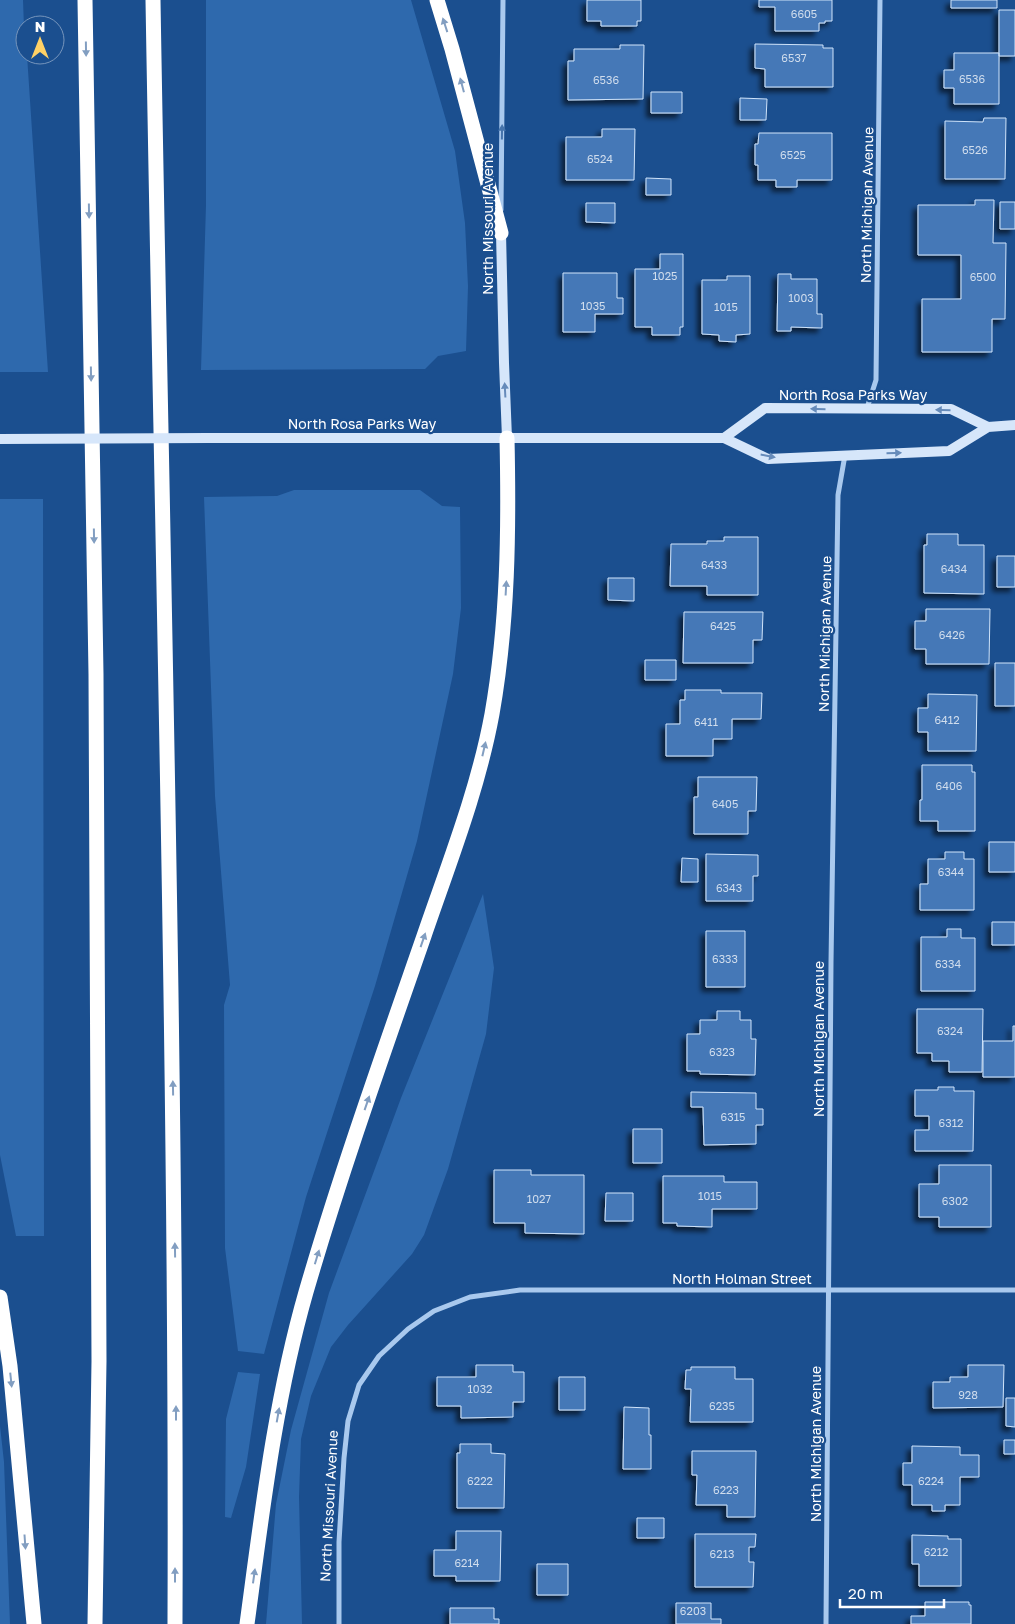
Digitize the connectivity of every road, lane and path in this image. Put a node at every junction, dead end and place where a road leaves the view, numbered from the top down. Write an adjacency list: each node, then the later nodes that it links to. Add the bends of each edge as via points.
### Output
1 (85, 0): 19 (highway, one-way to 19, via 96,694 99,1361)
2 (153, 0): 20 (highway, one-way to 2, via 172,1047)
3 (437, 0): 6 (highway, one-way to 3)
4 (503, 0): 6 (street, North Missouri Avenue, one-way to 4)
5 (880, 0): 7 (street, North Michigan Avenue, via 876,380)
6 (501, 234): 10 (street, North Missouri Avenue, one-way to 6)
7 (867, 409): 9 (street, North Rosa Parks Way, one-way to 7, via 951,409); 11 (street, North Rosa Parks Way, one-way to 11, via 765,408)
8 (1015, 425): 9 (street, North Rosa Parks Way)
9 (988, 427): 13 (street, North Rosa Parks Way, one-way to 9, via 950,451)
10 (507, 438): 11 (street, North Rosa Parks Way); 12 (street, North Rosa Parks Way, bridge); 21 (highway, one-way to 10, via 286,1368 306,1293 333,1204 472,796 492,716 502,652 509,501)
11 (724, 438): 13 (street, North Rosa Parks Way, one-way to 13, via 768,458)
12 (0, 439)
13 (845, 455): 14 (street, North Michigan Avenue, via 838,495)
14 (829, 1290): 15 (street, North Holman Street); 17 (street, North Holman Street, via 520,1290); 23 (street, North Michigan Avenue)
15 (1015, 1290)
16 (0, 1297): 18 (highway, one-way to 18, via 11,1375)
17 (470, 1297): 22 (street, North Missouri Avenue, via 434,1311 408,1329 379,1356 360,1385 348,1421 344,1458)
18 (34, 1624)
19 (96, 1624)
20 (175, 1624)
21 (247, 1624)
22 (339, 1624)
23 (826, 1624)

